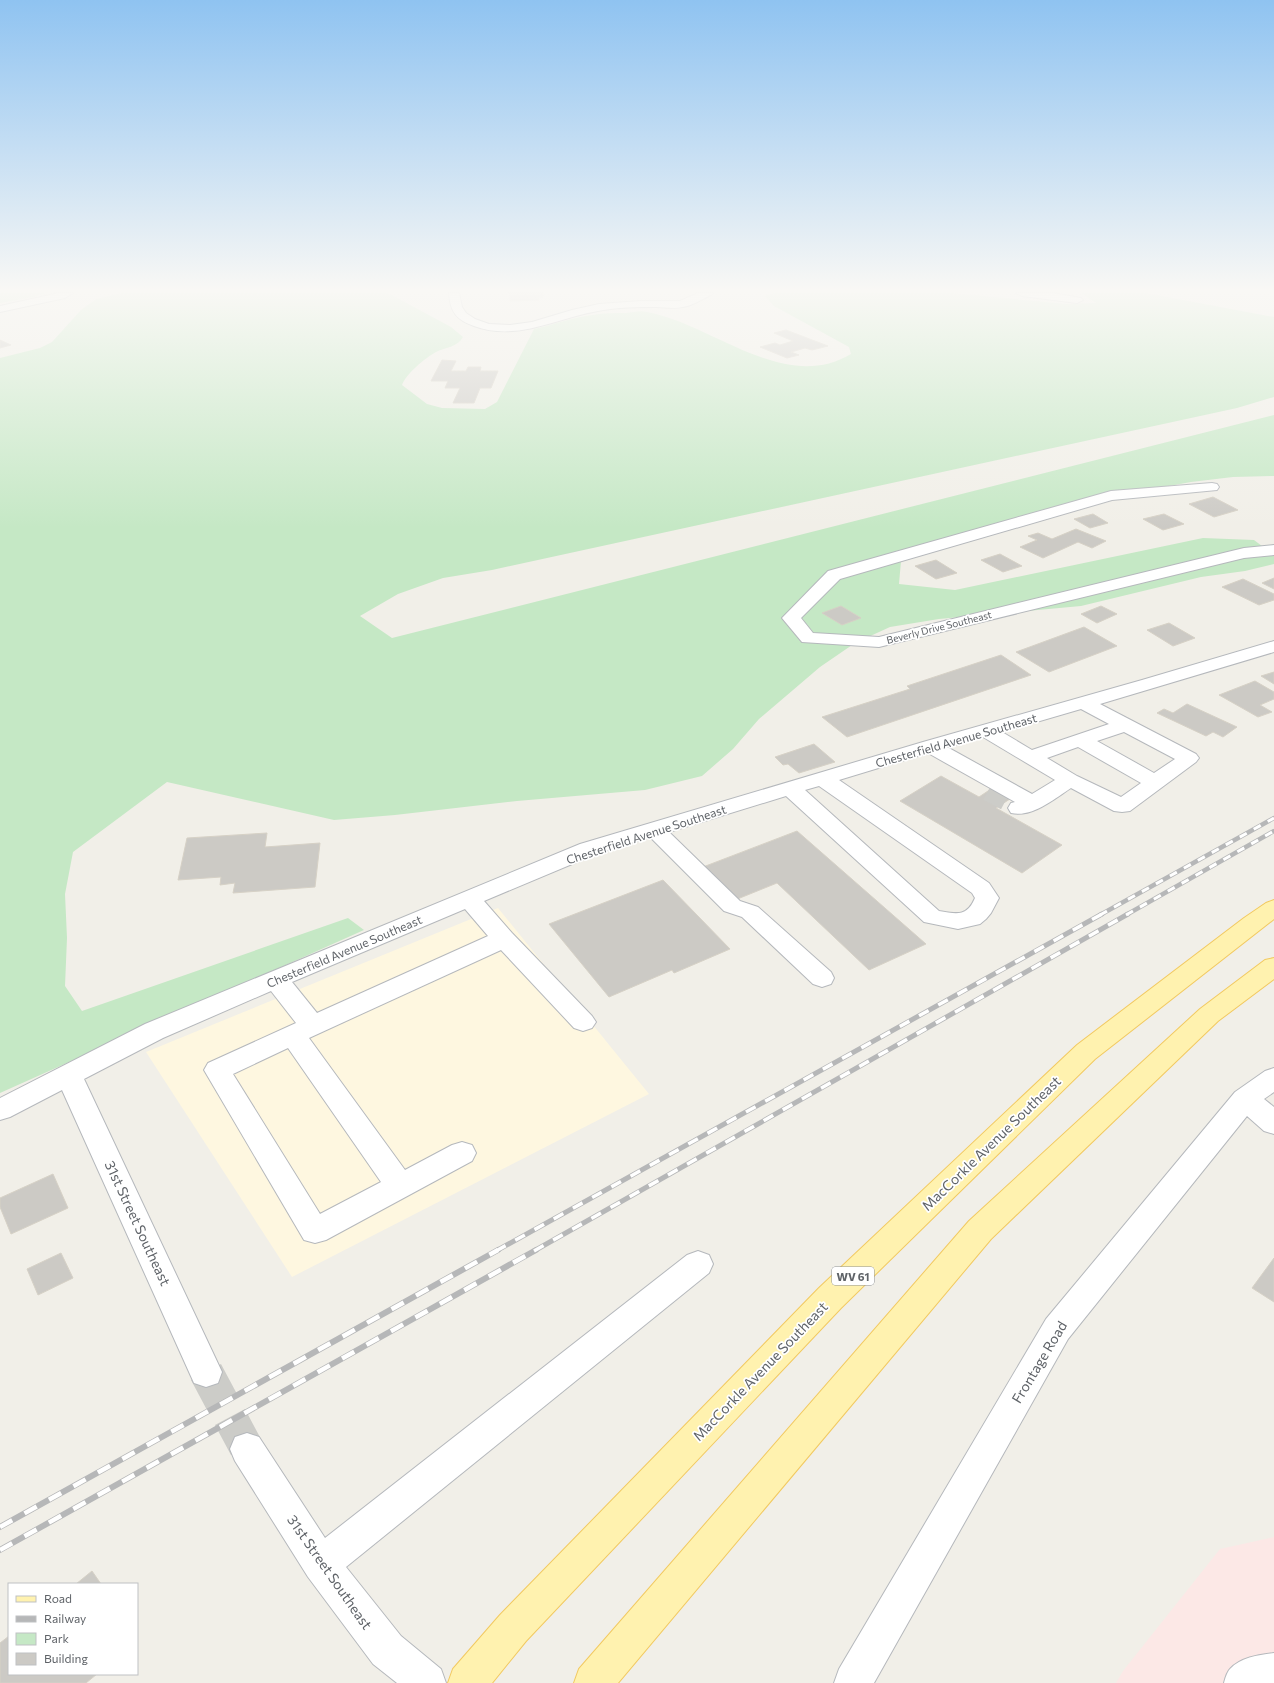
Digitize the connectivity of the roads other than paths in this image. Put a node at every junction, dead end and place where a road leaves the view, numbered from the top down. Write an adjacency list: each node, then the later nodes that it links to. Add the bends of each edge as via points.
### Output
1 (1212, 487): 2 (street, Beverly Drive Southeast, via 1111,496 834,575 791,618 808,638 880,642 1244,553)
2 (1274, 550)
3 (1274, 646): 4 (street, Chesterfield Avenue Southeast)
4 (1084, 703): 5 (street); 6 (street, Chesterfield Avenue Southeast)
5 (1125, 725): 7 (street); 13 (street, via 1189,758)
6 (986, 731): 8 (street, Chesterfield Avenue Southeast); 9 (street)
7 (1080, 740): 9 (street); 13 (street)
8 (930, 746): 10 (street); 11 (street, Chesterfield Avenue Southeast)
9 (1030, 757): 12 (street)
10 (978, 773): 15 (street, via 978,785); 17 (street)
11 (823, 779): 14 (street, Chesterfield Avenue Southeast); 14 (street, via 980,888 987,898 983,909 973,918 955,921 932,917)
12 (1070, 780): 13 (street, via 1122,806); 17 (street)
13 (1155, 782)
14 (791, 789): 18 (street, Chesterfield Avenue Southeast)
15 (988, 791)
16 (1007, 801): 17 (street, via 1020,809)
17 (1032, 803)
18 (655, 830): 19 (street, Chesterfield Avenue Southeast, via 588,850); 23 (street, via 732,906 750,912)
19 (469, 899): 21 (street); 24 (street, Chesterfield Avenue Southeast)
20 (1274, 908): 40 (main road, MacCorkle Avenue Southeast / WV 61, via 1080,1057 825,1304 513,1628)
21 (504, 940): 25 (street); 26 (street)
22 (1274, 966): 41 (main road, via 1209,1015 980,1230)
23 (822, 978)
24 (276, 980): 26 (street); 27 (street, Chesterfield Avenue Southeast, via 154,1031)
25 (583, 1022)
26 (303, 1030): 33 (street); 33 (street, via 216,1070 315,1231)
27 (69, 1075): 30 (street, Chesterfield Avenue Southeast); 35 (street, 31st Street Southeast)
28 (1274, 1078): 29 (street, Frontage Road)
29 (1245, 1099): 31 (street); 42 (street, Frontage Road, via 1057,1329)
30 (0, 1110)
31 (1274, 1123)
32 (462, 1153): 33 (street)
33 (400, 1186)
34 (698, 1264): 37 (street)
35 (206, 1372)
36 (247, 1450): 37 (street, 31st Street Southeast)
37 (321, 1564): 39 (street, 31st Street Southeast, via 387,1650)
38 (1274, 1672): 43 (street, via 1254,1675)
39 (427, 1683)
40 (467, 1683)
41 (592, 1683)
42 (853, 1683)
43 (1243, 1683)

